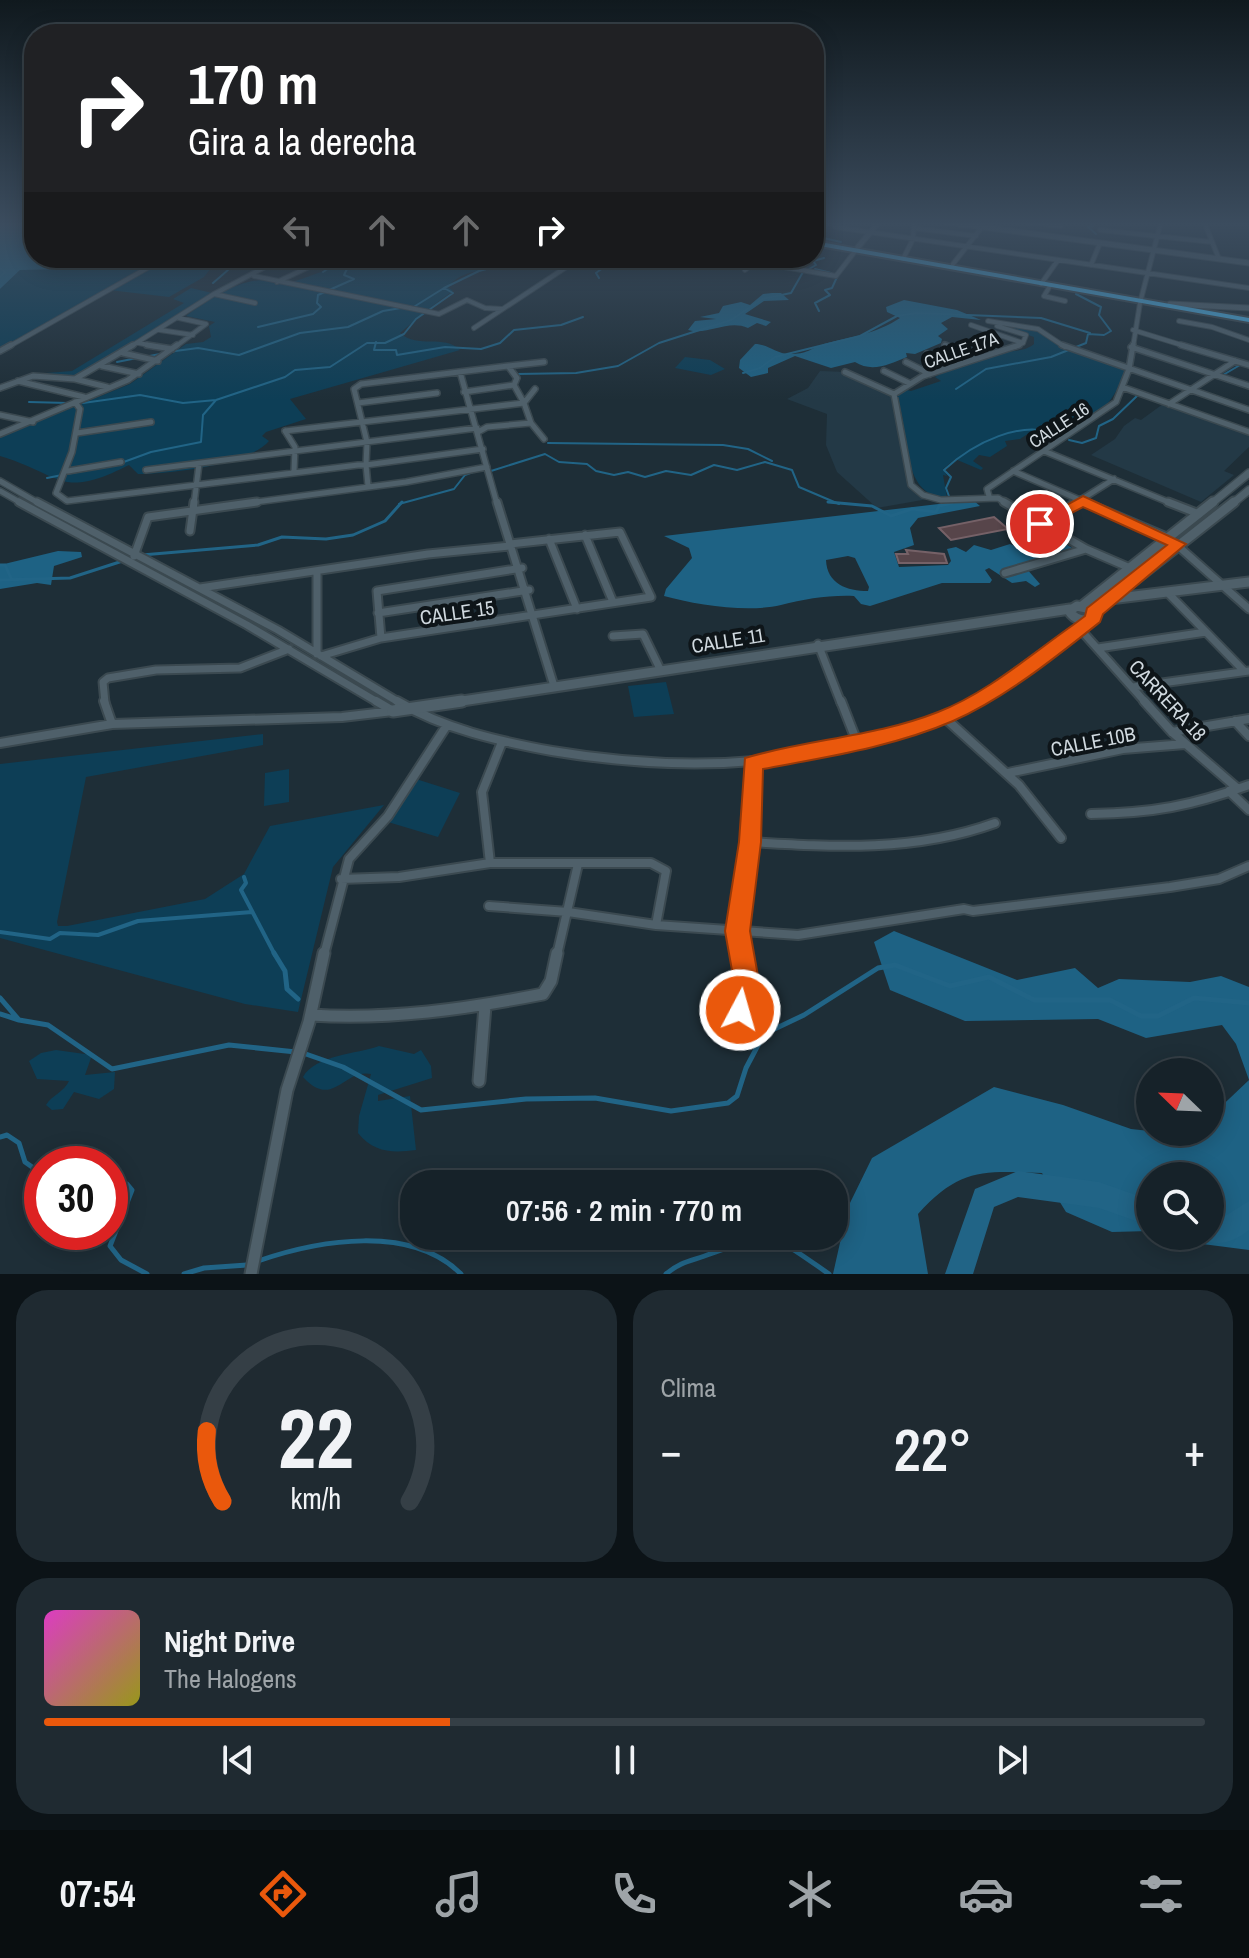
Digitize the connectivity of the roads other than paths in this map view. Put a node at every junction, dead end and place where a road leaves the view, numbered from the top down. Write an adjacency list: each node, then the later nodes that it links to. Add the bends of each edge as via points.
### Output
1 (123, 281): 34 (street)
2 (242, 281): 11 (street)
3 (544, 281): 17 (street)
4 (1031, 281): 9 (highway)
5 (1033, 281): 9 (highway)
6 (1146, 281): 13 (street, CALLE 16)
7 (1205, 281): 10 (street)
8 (277, 282): 17 (street, via 439,314 467,300)
9 (1045, 284): 12 (street, via 1044,296); 13 (highway)
10 (1249, 288)
11 (214, 294): 14 (street); 19 (street)
12 (1065, 301)
13 (1141, 301): 15 (highway); 18 (highway); 26 (street, CALLE 16)
14 (255, 303)
15 (1170, 304): 16 (street); 20 (highway)
16 (1249, 308)
17 (502, 309): 23 (street)
18 (1181, 310): 20 (highway); 21 (street)
19 (179, 318): 25 (street); 27 (street, via 206,324)
20 (1249, 318)
21 (1179, 321): 24 (street); 28 (street)
22 (971, 325): 30 (street)
23 (474, 328)
24 (1178, 329)
25 (160, 330): 27 (street); 29 (street)
26 (1133, 330): 32 (street, CALLE 16); 39 (street)
27 (193, 335): 33 (street)
28 (1249, 340)
29 (139, 343): 33 (street); 35 (street)
30 (1023, 343): 37 (street, CALLE 17A); 46 (street, via 1026,335 988,321 1038,329 1072,350)
31 (945, 345): 37 (street)
32 (1131, 347): 46 (street, CALLE 16); 52 (street)
33 (173, 349): 38 (street)
34 (0, 351)
35 (123, 353): 38 (street); 43 (street)
36 (927, 354): 45 (street)
37 (973, 358): 45 (street, CALLE 17A)
38 (158, 361): 50 (street)
39 (1235, 361): 42 (street); 52 (street)
40 (544, 362): 44 (street)
41 (906, 362): 51 (street)
42 (1249, 365)
43 (102, 366): 50 (street); 53 (street)
44 (508, 366): 48 (street); 56 (street, via 517,378)
45 (952, 366): 51 (street, CALLE 17A)
46 (1129, 369): 59 (street, CALLE 16); 62 (street)
47 (884, 371): 55 (street)
48 (460, 372): 63 (street); 68 (street, via 361,384 354,389)
49 (845, 372): 65 (street)
50 (139, 374): 58 (street)
51 (930, 374): 55 (street, CALLE 17A)
52 (1214, 375): 57 (street); 62 (street)
53 (75, 379): 54 (street, via 44,374); 58 (street)
54 (18, 381): 60 (street); 66 (street)
55 (909, 383): 65 (street, CALLE 17A)
56 (514, 385): 63 (street); 69 (street)
57 (1249, 386)
58 (107, 387): 66 (street)
59 (1122, 387): 70 (street); 86 (street, CALLE 16, via 1109,409)
60 (0, 388)
61 (535, 389): 69 (street)
62 (1191, 390): 70 (street); 72 (street)
63 (464, 392): 71 (street)
64 (437, 393): 68 (street)
65 (894, 394): 102 (street, via 911,485 929,498)
66 (86, 397): 67 (street)
67 (75, 402): 74 (street); 80 (street, via 80,409)
68 (358, 403): 76 (street)
69 (524, 403): 71 (street); 77 (street)
70 (1169, 404): 79 (street)
71 (471, 410): 76 (street); 78 (street)
72 (1249, 410)
73 (0, 415): 74 (street)
74 (34, 422): 81 (street)
75 (151, 422): 80 (street)
76 (362, 423): 83 (street); 85 (street, via 285,431)
77 (531, 423): 78 (street); 82 (street)
78 (477, 430): 83 (street); 84 (street)
79 (1249, 432)
80 (77, 433): 91 (street)
81 (0, 434)
82 (544, 439)
83 (367, 442): 85 (street); 89 (street)
84 (483, 449): 89 (street); 92 (street)
85 (294, 451): 88 (street); 94 (street)
86 (1044, 451): 93 (street, CALLE 16); 96 (street)
87 (121, 462): 91 (street)
88 (199, 464): 90 (street); 99 (street)
89 (366, 465): 94 (street); 98 (street)
90 (146, 470)
91 (68, 471): 99 (street, via 56,493 70,502)
92 (488, 471): 98 (street); 112 (street)
93 (1013, 471): 102 (street, CALLE 16, via 987,489); 103 (street)
94 (294, 472): 99 (street)
95 (1248, 476): 105 (street)
96 (1114, 479): 103 (street); 105 (street)
97 (0, 481): 114 (street)
98 (368, 486): 104 (street)
99 (197, 487): 104 (street)
100 (1249, 490): 111 (street)
101 (0, 491): 139 (street)
102 (989, 496): 106 (street)
103 (1083, 501): 106 (street); 109 (street)
104 (195, 509): 107 (street); 114 (street, via 148,517)
105 (1199, 514): 109 (street)
106 (1040, 524): 113 (street)
107 (190, 531)
108 (585, 535): 110 (street); 125 (street); 125 (street, CALLE 15, via 620,532 651,597)
109 (1169, 538): 111 (street); 116 (street)
110 (549, 539): 112 (street); 127 (street)
111 (1178, 544): 120 (street); 124 (street)
112 (510, 545): 115 (street); 117 (street)
113 (1086, 549): 116 (street); 118 (street)
114 (134, 556): 121 (street)
115 (522, 568): 122 (street); 130 (street, via 376,593)
116 (1130, 568): 126 (street)
117 (317, 572): 121 (street); 140 (street)
118 (1005, 573)
119 (1249, 582): 120 (street)
120 (1223, 586): 123 (street); 129 (street)
121 (198, 588): 140 (street)
122 (529, 590): 130 (street); 131 (street)
123 (1169, 594): 124 (street); 134 (street)
124 (1110, 599): 132 (street)
125 (613, 602): 127 (street, CALLE 15)
126 (1082, 606): 128 (street, CALLE 11); 132 (street)
127 (577, 609): 131 (street, CALLE 15)
128 (1070, 609): 132 (street, via 1073,617); 137 (street, CALLE 11)
129 (1249, 609)
130 (378, 613): 136 (street)
131 (537, 616): 136 (street, CALLE 15); 144 (street)
132 (1090, 616): 133 (street)
133 (1080, 629): 138 (street, CARRERA 18); 149 (street, via 977,701)
134 (1206, 632): 138 (street); 142 (street)
135 (613, 636): 141 (street, via 643,634)
136 (381, 638): 140 (street, CALLE 15)
137 (818, 644): 141 (street, CALLE 11); 157 (street)
138 (1098, 648): 145 (street, CARRERA 18)
139 (289, 649): 146 (street); 152 (street, via 240,668 156,670 108,678 103,682 105,708)
140 (319, 655): 143 (street)
141 (660, 669): 144 (street, CALLE 11)
142 (1247, 672): 145 (street)
143 (371, 685): 146 (street); 147 (street)
144 (554, 686): 147 (street, CALLE 11)
145 (1133, 687): 154 (street, CARRERA 18)
146 (360, 690): 148 (street)
147 (410, 708): 148 (street, CALLE 11); 153 (street)
148 (393, 711): 152 (street)
149 (944, 717): 157 (street); 161 (street)
150 (1249, 719): 151 (street)
151 (1235, 721): 154 (street); 155 (street)
152 (112, 724): 158 (street)
153 (447, 725): 156 (street); 172 (street, via 388,816 349,859)
154 (1172, 732): 159 (street, CARRERA 18)
155 (1249, 736)
156 (502, 742): 160 (street, via 656,765); 169 (street, via 482,792)
157 (857, 742): 160 (street)
158 (0, 743)
159 (1185, 744): 161 (street, CALLE 10B, via 1123,749); 163 (street, CARRERA 18)
160 (752, 763): 168 (street)
161 (1008, 773): 167 (street)
162 (1249, 785): 163 (street)
163 (1233, 789): 164 (street, CARRERA 18); 165 (street, via 1150,813)
164 (1249, 810)
165 (1091, 814)
166 (995, 823): 168 (street, via 953,839 905,845)
167 (1061, 838)
168 (750, 842): 176 (street)
169 (490, 863): 170 (street); 172 (street, via 399,877)
170 (578, 864): 174 (street); 175 (street, via 663,867)
171 (1249, 866): 176 (street, via 1219,879 1161,889 964,909 825,933)
172 (341, 879): 179 (street)
173 (489, 906): 174 (street)
174 (568, 912): 175 (street); 177 (street, via 543,994)
175 (656, 925): 176 (street)
176 (738, 931): 178 (street, via 745,976)
177 (485, 1006): 179 (street); 180 (street)
178 (740, 1010)
179 (310, 1018): 181 (street, via 287,1090)
180 (479, 1081)
181 (251, 1274)

